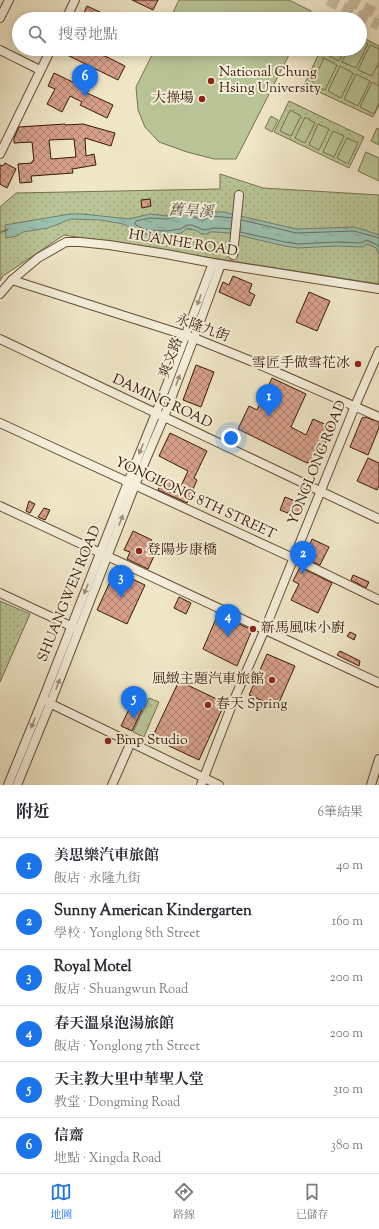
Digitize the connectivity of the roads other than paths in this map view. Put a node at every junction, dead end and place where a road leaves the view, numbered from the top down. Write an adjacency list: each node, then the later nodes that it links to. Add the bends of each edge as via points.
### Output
1 (9, 0): 4 (street)
2 (75, 0): 3 (street)
3 (69, 12)
4 (0, 18)
5 (0, 50): 7 (street)
6 (47, 56): 7 (street)
7 (40, 70): 8 (street)
8 (0, 154)
9 (239, 195): 10 (street)
10 (233, 255)
11 (217, 264): 12 (street, HUANHE ROAD, via 109,245 66,242 38,258); 13 (street, HUANHE ROAD); 15 (street, 爽文路)
12 (12, 280): 14 (street, HUANHE ROAD); 15 (street, 永隆九街)
13 (379, 289)
14 (0, 294)
15 (190, 337): 18 (street, 永隆九街); 19 (street, 爽文路)
16 (0, 339): 19 (street, DAMING ROAD)
17 (379, 352): 18 (street, YONGLONG ROAD)
18 (355, 406): 20 (street, 永隆九街); 23 (street, YONGLONG ROAD)
19 (160, 415): 22 (street, SHUANGWEN ROAD); 23 (street, DAMING ROAD)
20 (379, 416)
21 (0, 423): 22 (street, YONGLONG 8TH STREET)
22 (131, 484): 26 (street, SHUANGWEN ROAD); 27 (street, YONGLONG 8TH STREET)
23 (321, 492): 25 (street, DAMING ROAD); 27 (street, YONGLONG ROAD)
24 (0, 506): 26 (street)
25 (379, 519)
26 (104, 554): 30 (street, SHUANGWEN ROAD); 31 (street)
27 (293, 558): 29 (street, YONGLONG 8TH STREET); 31 (street, YONGLONG ROAD)
28 (0, 593): 30 (street)
29 (379, 600)
30 (75, 628): 33 (street, SHUANGWEN ROAD); 34 (street, one-way to 30)
31 (265, 629): 32 (street); 37 (street, YONGLONG ROAD)
32 (379, 683)
33 (43, 699): 34 (street); 38 (street, SHUANGWEN ROAD, one-way to 38)
34 (50, 704): 35 (street); 39 (street)
35 (131, 742): 37 (street); 40 (street)
36 (379, 760): 42 (street)
37 (202, 781): 41 (street)
38 (8, 785)
39 (17, 785)
40 (112, 785)
41 (219, 785)
42 (371, 785)

